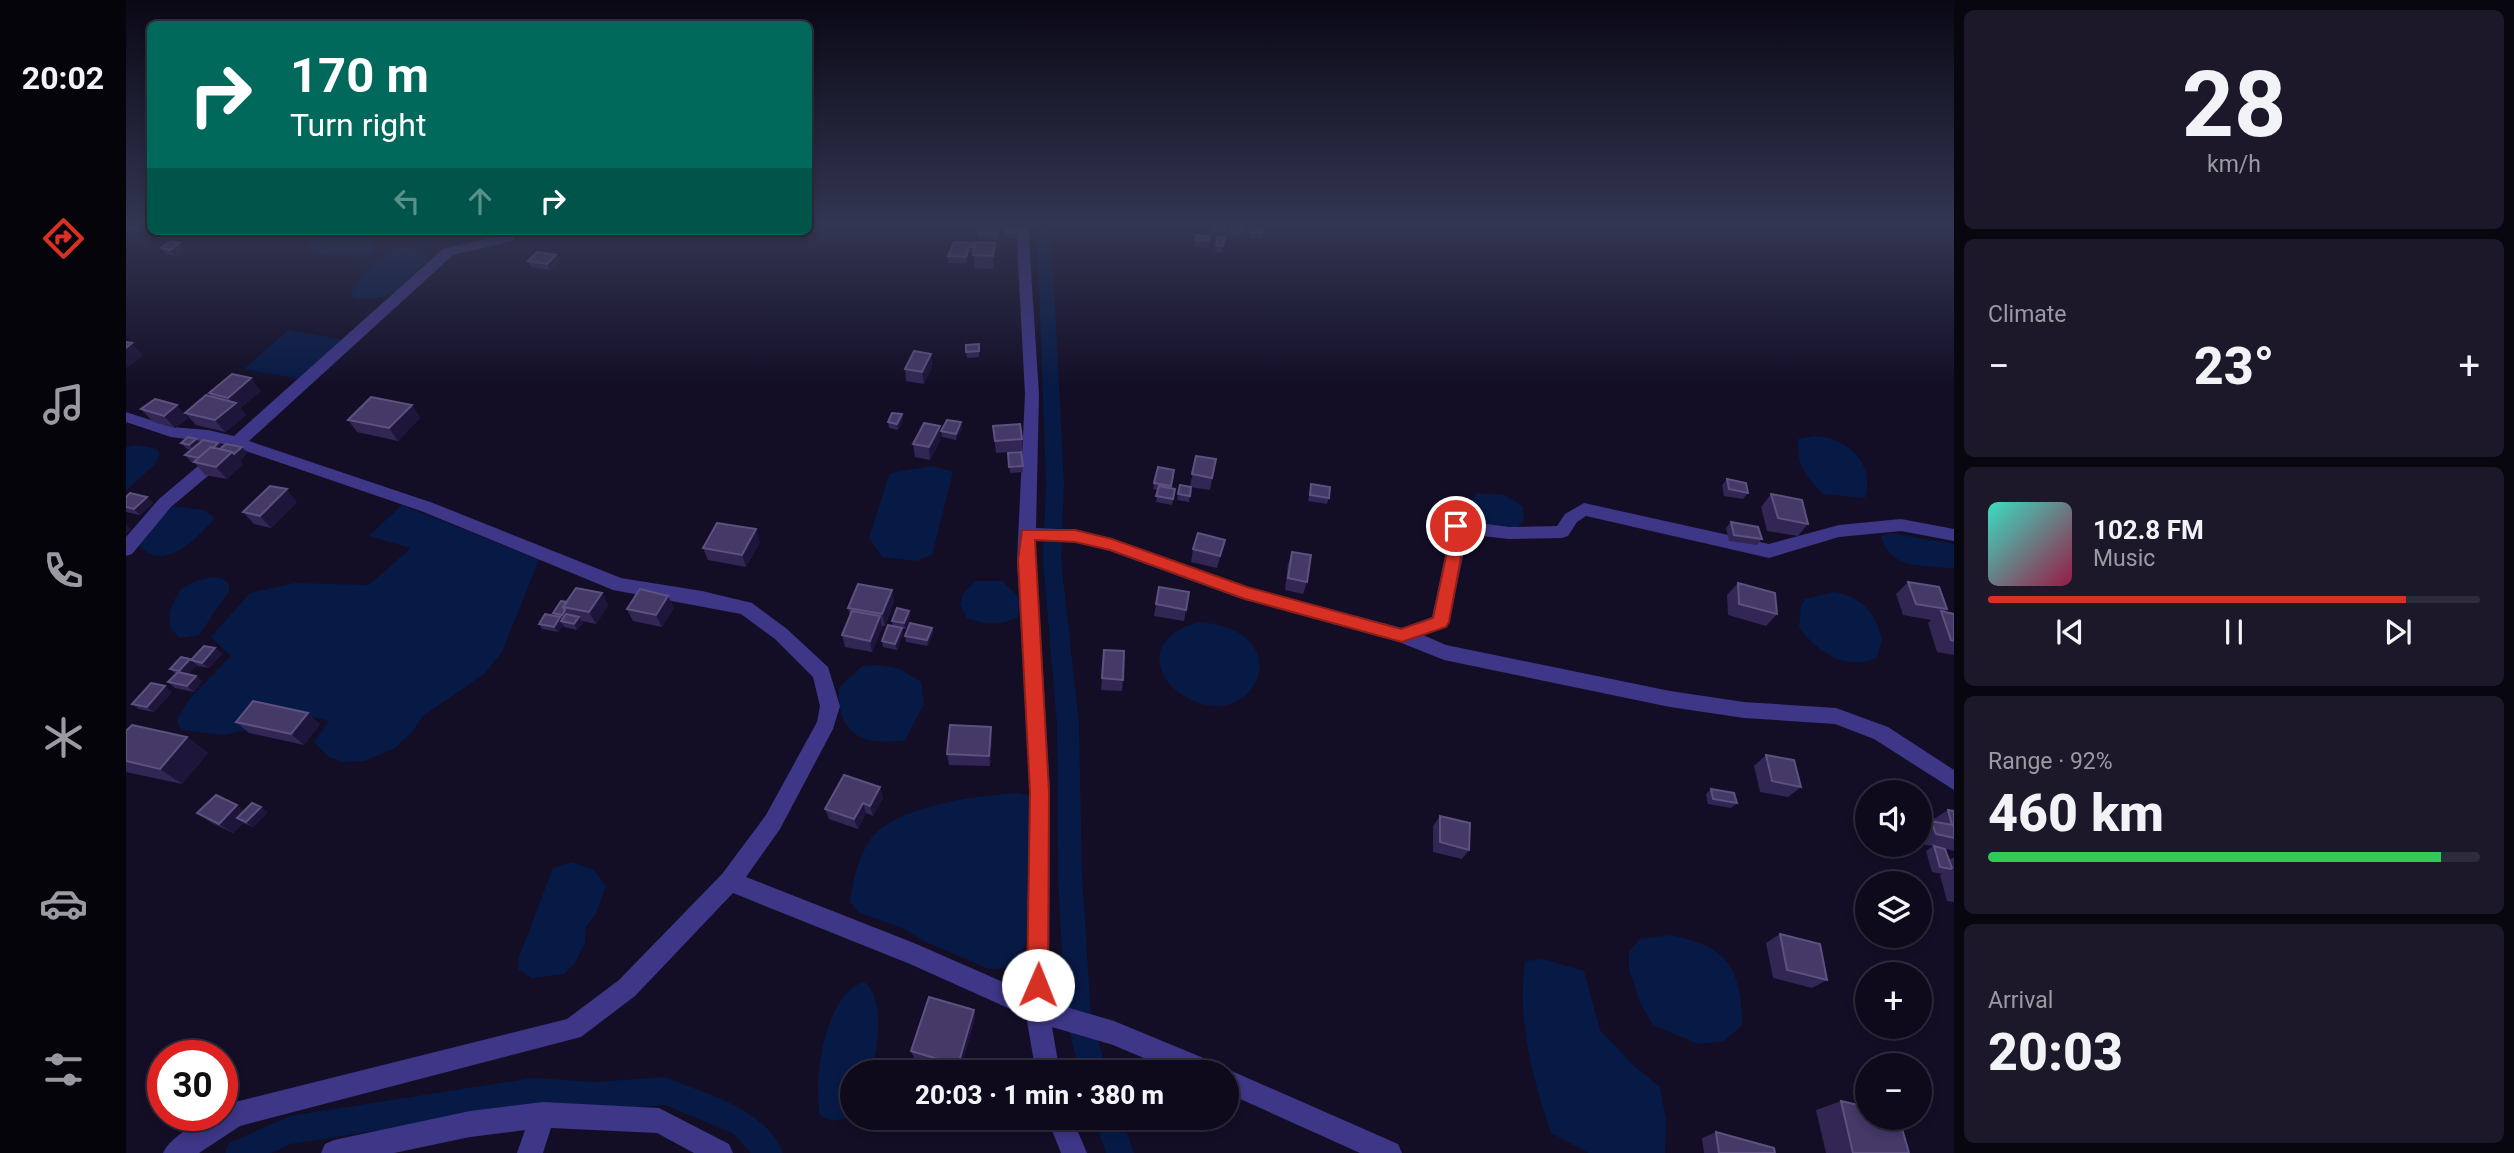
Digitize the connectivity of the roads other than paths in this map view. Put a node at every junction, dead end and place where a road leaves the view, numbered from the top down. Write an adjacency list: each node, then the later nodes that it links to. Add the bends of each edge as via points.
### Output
1 (418, 279): 4 (street)
2 (1025, 279): 5 (street, via 1032,394)
3 (126, 416): 4 (street, via 171,432)
4 (236, 442): 7 (street, via 166,503); 10 (street, via 427,507 619,585 746,608 781,634 821,673 830,706 826,723 773,822)
5 (1027, 534): 8 (street, via 1075,536 1112,545 1256,596); 11 (street)
6 (1954, 535): 8 (street, via 1901,525 1839,531 1769,551 1584,509 1562,532 1533,535 1456,526 1440,622)
7 (126, 549)
8 (1402, 635): 9 (street, via 1444,652 1670,699 1836,716 1881,733)
9 (1954, 781)
10 (730, 881): 11 (street); 17 (street, via 627,988 573,1029 235,1115)
11 (1045, 1012): 12 (street); 13 (street, via 1114,1033)
12 (1047, 1060)
13 (1178, 1060)
14 (1239, 1085): 22 (street)
15 (543, 1115): 18 (street, via 470,1124); 19 (street); 20 (street, via 659,1121)
16 (1064, 1130): 21 (street)
17 (176, 1153)
18 (334, 1153)
19 (530, 1153)
20 (720, 1153)
21 (1074, 1153)
22 (1389, 1153)

